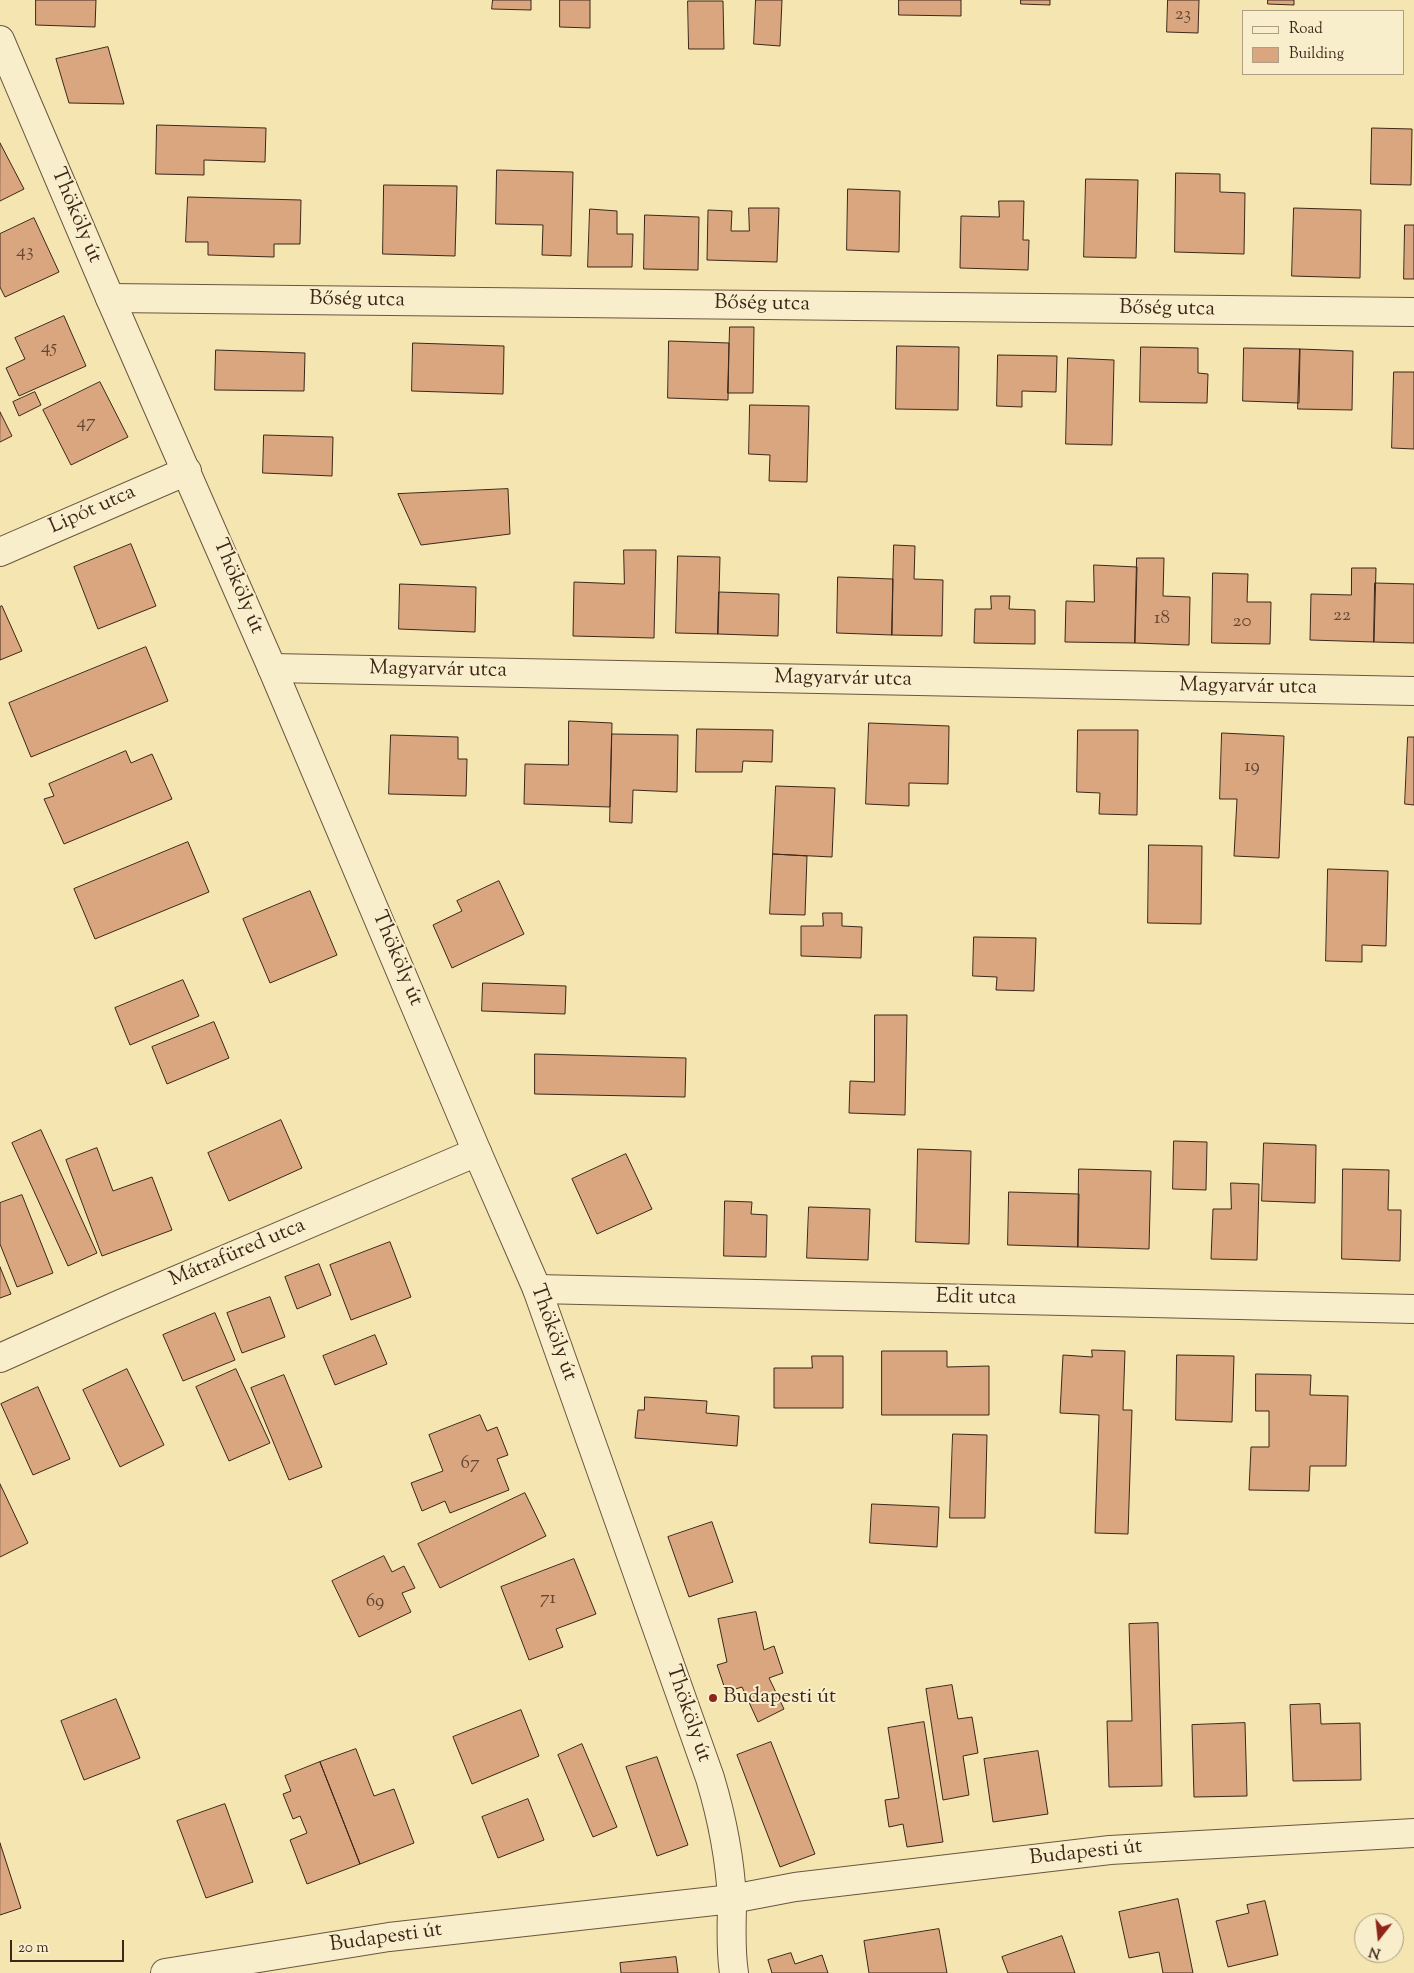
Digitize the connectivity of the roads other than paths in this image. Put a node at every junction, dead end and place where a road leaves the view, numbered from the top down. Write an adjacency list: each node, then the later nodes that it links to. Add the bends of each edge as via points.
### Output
1 (0, 40): 2 (street, Thököly út)
2 (110, 298): 3 (street, Bőség utca); 4 (street, Thököly út)
3 (1414, 312)
4 (187, 471): 5 (street, Lipót utca); 6 (street, Thököly út)
5 (0, 552)
6 (272, 668): 7 (street, Magyarvár utca); 8 (street, Thököly út)
7 (1414, 691)
8 (477, 1152): 9 (street, Thököly út); 11 (street, Mátrafüred utca)
9 (537, 1290): 10 (street, Edit utca); 13 (street, Thököly út, via 710,1778 724,1832)
10 (1414, 1309)
11 (0, 1358)
12 (1414, 1833): 13 (street, Budapesti út, via 1110,1850 795,1887)
13 (732, 1899): 14 (street, Budapesti út, via 389,1937); 15 (street, Thököly út)
14 (165, 1973)
15 (734, 1973)

